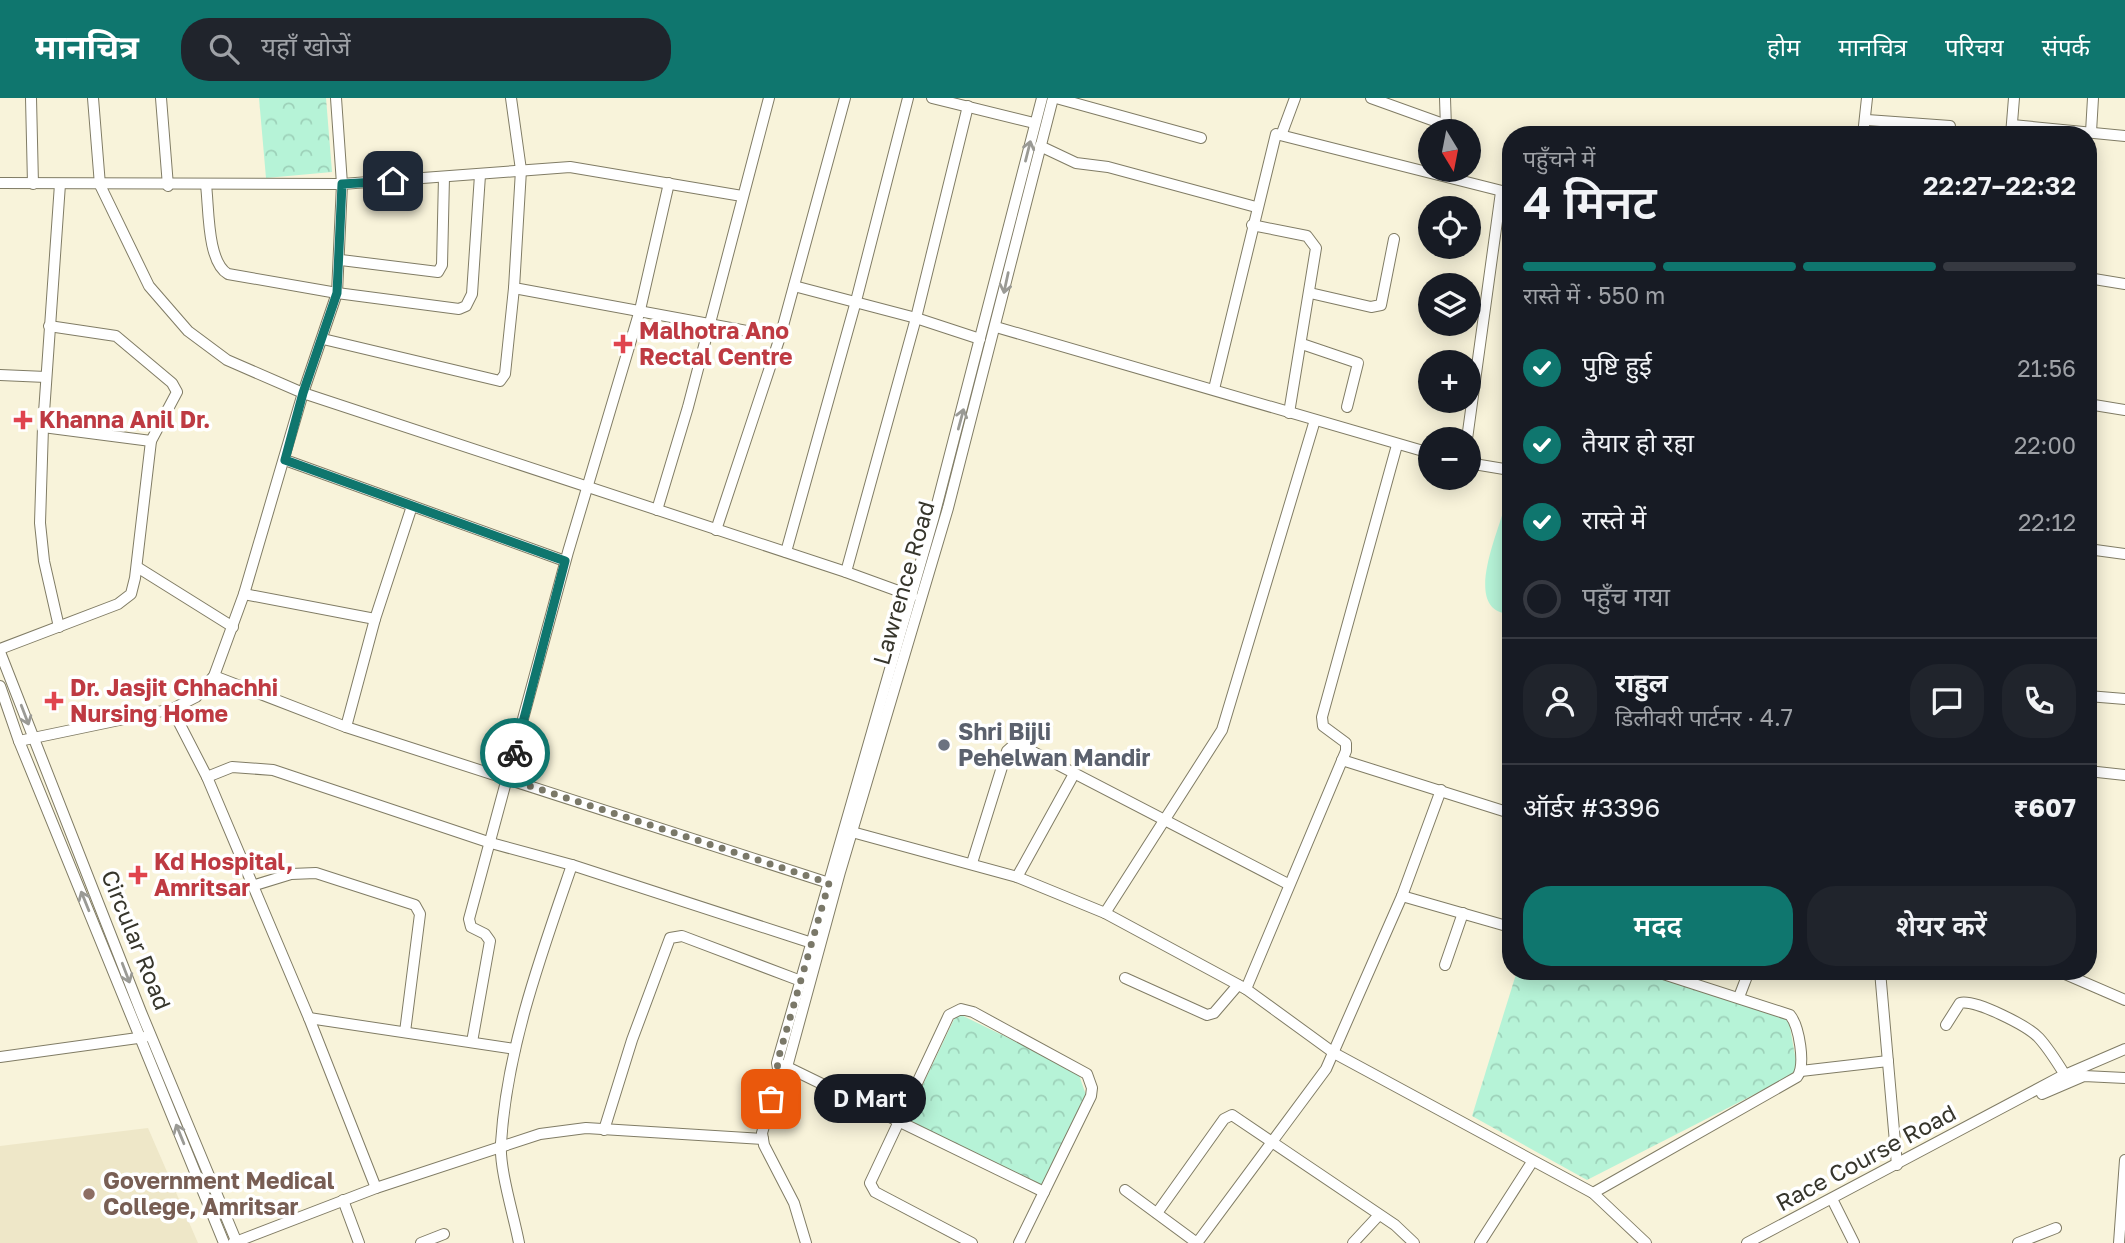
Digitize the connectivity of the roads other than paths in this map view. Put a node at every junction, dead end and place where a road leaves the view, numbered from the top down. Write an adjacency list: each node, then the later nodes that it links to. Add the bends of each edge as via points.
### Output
1 (31, 98): 39 (street)
2 (93, 98): 42 (street)
3 (161, 98): 44 (street)
4 (336, 98): 41 (street)
5 (511, 98): 33 (street)
6 (769, 98): 46 (street)
7 (845, 98): 54 (street)
8 (908, 98): 58 (street)
9 (932, 98): 18 (street)
10 (1042, 98): 22 (street, Lawrence Road)
11 (1055, 98): 30 (street); 31 (street, Lawrence Road)
12 (1295, 98): 27 (street)
13 (1371, 98): 19 (street)
14 (1446, 98): 20 (street)
15 (1867, 98): 21 (street)
16 (2014, 98): 25 (street)
17 (2093, 98): 26 (street)
18 (968, 106): 22 (street); 60 (street)
19 (1424, 119)
20 (1446, 119)
21 (1867, 120): 23 (street); 24 (street)
22 (1034, 123): 66 (street, Lawrence Road, one-way to 22)
23 (1865, 126)
24 (1950, 126)
25 (2011, 126)
26 (2091, 126)
27 (1282, 133): 32 (street); 47 (street, via 1273,138)
28 (2097, 133): 29 (street)
29 (2125, 136)
30 (1201, 138)
31 (1040, 146): 47 (street, via 1076,163 1108,167); 63 (street, Lawrence Road, one-way to 63)
32 (1418, 168)
33 (521, 170): 34 (street); 38 (street, via 570,167); 55 (street)
34 (480, 175): 35 (street); 56 (street, via 472,294 466,306 459,309)
35 (444, 177): 41 (street); 51 (street, via 442,265 438,272)
36 (1470, 182): 45 (street)
37 (0, 183): 39 (street)
38 (669, 183): 46 (street); 59 (street)
39 (33, 184): 40 (street)
40 (60, 184): 42 (street); 62 (street)
41 (342, 184): 43 (street); 51 (street)
42 (100, 185): 44 (street); 71 (street, via 149,286 174,318 227,360)
43 (206, 185): 44 (street); 56 (street, via 214,256 221,270 237,278)
44 (168, 186)
45 (1502, 192)
46 (742, 196): 61 (street)
47 (1256, 207): 49 (street)
48 (1502, 218): 78 (street)
49 (1252, 225): 57 (street, via 1311,239 1316,254); 70 (street)
50 (1394, 239): 57 (street, via 1381,305 1371,307)
51 (341, 260): 56 (street)
52 (2097, 279): 53 (street)
53 (2125, 284)
54 (794, 286): 58 (street); 64 (street)
55 (514, 288): 59 (street); 65 (street, via 505,374 500,381)
56 (337, 293): 65 (street)
57 (1310, 293): 67 (street)
58 (856, 301): 60 (street); 91 (street)
59 (640, 310): 61 (street); 86 (street)
60 (916, 318): 66 (street); 95 (street)
61 (709, 323): 64 (street); 88 (street)
62 (49, 326): 69 (street); 79 (street, via 116,336 172,383 176,397)
63 (996, 327): 70 (street); 81 (street, Lawrence Road)
64 (780, 337): 89 (street)
65 (323, 339): 71 (street)
66 (980, 339): 81 (street, Lawrence Road, one-way to 66)
67 (1302, 344): 73 (street, via 1358,363); 75 (street)
68 (0, 375): 69 (street)
69 (47, 377): 77 (street)
70 (1214, 389): 75 (street)
71 (303, 393): 83 (street); 86 (street)
72 (2097, 405): 74 (street)
73 (1347, 407)
74 (2125, 410)
75 (1289, 413): 76 (street)
76 (1315, 421): 80 (street); 118 (street, via 1229,712)
77 (43, 426): 79 (street); 99 (street, via 41,543)
78 (1469, 427)
79 (151, 441): 94 (street)
80 (1397, 445): 82 (street); 110 (street, via 1322,717 1323,726 1346,744)
81 (958, 448): 97 (street, Lawrence Road); 119 (street, Lawrence Road)
82 (1418, 450)
83 (285, 460): 87 (street); 96 (street)
84 (1481, 465): 85 (street)
85 (1502, 469)
86 (588, 487): 88 (street); 93 (street)
87 (412, 506): 93 (street); 98 (street)
88 (657, 510): 89 (street)
89 (716, 530): 91 (street)
90 (2097, 550): 92 (street)
91 (786, 552): 95 (street)
92 (2125, 554)
93 (565, 561): 115 (street)
94 (137, 567): 99 (street, via 125,600); 100 (street)
95 (846, 572): 97 (street)
96 (244, 594): 98 (street); 100 (street)
97 (912, 596): 124 (street, Lawrence Road)
98 (375, 619): 107 (street)
99 (58, 627): 101 (street)
100 (233, 627): 102 (street)
101 (0, 650): 108 (street, Circular Road, one-way to 108)
102 (214, 676): 106 (street, via 196,697); 107 (street)
103 (0, 686): 109 (street, Circular Road)
104 (2097, 697): 105 (street)
105 (2125, 699)
106 (172, 709): 108 (street); 114 (street)
107 (346, 727): 115 (street)
108 (34, 738): 109 (street); 145 (street, Circular Road, one-way to 145)
109 (19, 741): 145 (street, Circular Road, one-way to 109)
110 (1342, 760): 116 (street); 125 (street)
111 (2097, 772): 113 (street)
112 (1074, 774): 118 (street); 121 (street, via 1022,744 1011,746); 123 (street)
113 (2125, 775)
114 (207, 776): 120 (street, via 232,767 274,770); 126 (street)
115 (508, 779): 120 (street); 124 (street)
116 (1441, 790): 117 (street); 127 (street)
117 (1502, 810)
118 (1166, 820): 125 (street); 129 (street)
119 (852, 832): 121 (street); 152 (street, Lawrence Road)
120 (491, 843): 122 (street); 146 (street, via 469,919 471,927 490,941)
121 (972, 863): 123 (street)
122 (572, 865): 131 (street); 147 (street)
123 (1017, 877): 129 (street)
124 (829, 883): 131 (street, Lawrence Road)
125 (1288, 884): 139 (street)
126 (252, 886): 142 (street); 144 (street, via 291,874 316,873 415,905 420,914)
127 (1402, 895): 128 (street); 149 (street)
128 (1463, 912): 130 (street); 132 (street)
129 (1105, 913): 139 (street)
130 (1502, 924)
131 (812, 943): 138 (street, Lawrence Road)
132 (1445, 965)
133 (1125, 978): 139 (street, via 1207,1015)
134 (1683, 980): 140 (street)
135 (1746, 980): 140 (street)
136 (1881, 980): 151 (street)
137 (2079, 980): 141 (street)
138 (801, 981): 152 (street, Lawrence Road); 158 (street, via 682,936 670,938)
139 (1242, 987): 149 (street)
140 (1739, 997): 153 (street, via 1793,1018)
141 (2125, 1000)
142 (309, 1018): 144 (street); 165 (street)
143 (1946, 1025): 154 (street, via 1960,1003 1980,1007 2037,1036)
144 (405, 1032): 146 (street)
145 (146, 1037): 150 (street); 175 (street, Circular Road, one-way to 145); 176 (street, Circular Road)
146 (472, 1042): 147 (street)
147 (515, 1049): 161 (street)
148 (2125, 1049): 154 (street, Race Course Road)
149 (1335, 1053): 160 (street); 163 (street)
150 (0, 1057)
151 (1888, 1061): 153 (street); 164 (street)
152 (781, 1068): 157 (street); 159 (street, Lawrence Road, via 762,1124)
153 (1801, 1071): 168 (street)
154 (2065, 1075): 156 (street, Race Course Road)
155 (2125, 1078): 156 (street, Race Course Road, via 2084,1076)
156 (2004, 1109): 164 (street, Race Course Road)
157 (899, 1121): 167 (street); 167 (street, via 949,1015 961,1009 973,1012 1087,1074 1090,1081 1091,1096); 181 (street, via 870,1177 871,1187)
158 (604, 1130): 159 (street); 161 (street, via 554,1132)
159 (763, 1139): 180 (street, via 794,1203)
160 (1274, 1142): 171 (street, via 1237,1116 1228,1115); 171 (street, via 1197,1243); 172 (street)
161 (500, 1146): 165 (street); 179 (street)
162 (2125, 1160): 190 (street)
163 (1532, 1162): 168 (street); 185 (street)
164 (1897, 1165): 169 (street, Race Course Road)
165 (376, 1188): 170 (street)
166 (1125, 1190): 171 (street)
167 (1044, 1192): 182 (street)
168 (1593, 1193): 186 (street)
169 (1832, 1199): 187 (street, Race Course Road); 188 (street)
170 (343, 1200): 176 (street); 177 (street)
171 (1157, 1213)
172 (1379, 1215): 183 (street); 184 (street)
173 (2056, 1228): 189 (street)
174 (444, 1234): 178 (street)
175 (224, 1243)
176 (236, 1243)
177 (359, 1243)
178 (421, 1243)
179 (519, 1243)
180 (806, 1243)
181 (972, 1243)
182 (1019, 1243)
183 (1353, 1243)
184 (1414, 1243)
185 (1480, 1243)
186 (1646, 1243)
187 (1747, 1243)
188 (1854, 1243)
189 (2018, 1243)
190 (2119, 1243)

